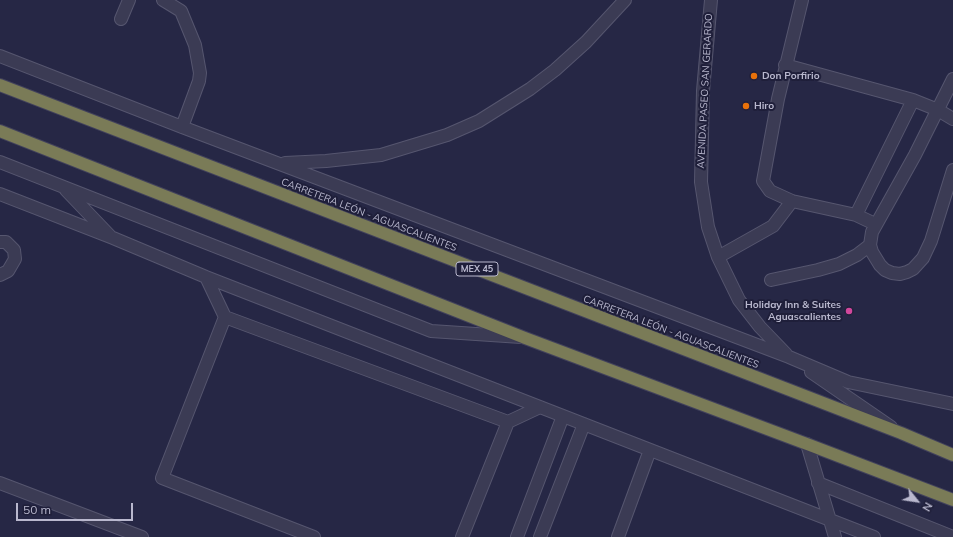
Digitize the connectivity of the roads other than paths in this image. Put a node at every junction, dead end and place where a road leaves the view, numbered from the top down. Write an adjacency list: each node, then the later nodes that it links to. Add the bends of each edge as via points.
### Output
1 (129, 0): 6 (street)
2 (163, 0): 14 (street, via 181,11 195,45 200,73)
3 (625, 0): 17 (street, via 586,42 555,70 480,121 447,135 381,155 326,162)
4 (711, 0): 27 (street, AVENIDA PASEO SAN GERARDO, via 703,91 701,182 708,227)
5 (802, 0): 8 (street)
6 (121, 19)
7 (0, 56): 14 (street)
8 (785, 65): 11 (street); 21 (street, via 763,181 770,191)
9 (953, 79): 12 (street)
10 (0, 85): 39 (highway, CARRETERA LEÓN - AGUASCALIENTES / MEX 45)
11 (912, 100): 12 (street); 22 (street)
12 (938, 110): 13 (street); 23 (street)
13 (953, 119)
14 (182, 127): 17 (street)
15 (0, 131): 32 (highway)
16 (0, 162): 19 (street)
17 (278, 163): 33 (street)
18 (953, 170): 26 (street, via 929,246 913,269 900,274 886,270 875,259)
19 (63, 186): 24 (street); 32 (street, via 431,331)
20 (0, 194): 24 (street)
21 (792, 201): 22 (street); 27 (street, via 773,226)
22 (856, 216): 23 (street)
23 (875, 224): 26 (street)
24 (113, 238): 29 (street)
25 (0, 242): 28 (street, via 6,242 14,250 15,259 8,271)
26 (870, 245): 30 (street, via 839,264)
27 (718, 257): 33 (street, AVENIDA PASEO SAN GERARDO, via 739,300)
28 (0, 275)
29 (206, 277): 31 (street); 35 (street)
30 (771, 280)
31 (224, 317): 37 (street); 49 (street, via 162,478)
32 (525, 338): 40 (highway)
33 (789, 358): 34 (street, via 848,382); 39 (street, AVENIDA PASEO SAN GERARDO)
34 (953, 404)
35 (540, 407): 36 (street); 37 (street)
36 (563, 416): 38 (street); 51 (street)
37 (508, 422): 50 (street)
38 (584, 424): 41 (street); 52 (street)
39 (901, 433): 42 (highway, CARRETERA LEÓN - AGUASCALIENTES / MEX 45)
40 (807, 444): 44 (street); 45 (highway)
41 (650, 450): 46 (street); 53 (street)
42 (953, 455)
43 (0, 483): 48 (street)
44 (818, 484): 46 (street); 47 (street)
45 (953, 500)
46 (829, 520): 54 (street); 55 (street)
47 (953, 536)
48 (142, 537)
49 (314, 537)
50 (462, 537)
51 (517, 537)
52 (540, 537)
53 (618, 537)
54 (835, 537)
55 (874, 537)

